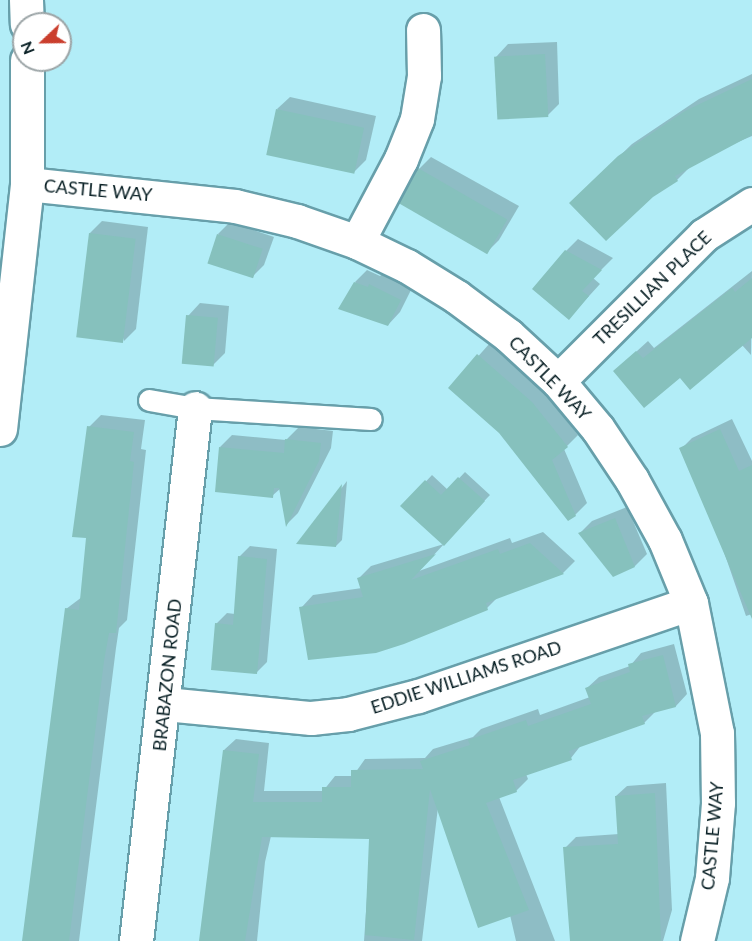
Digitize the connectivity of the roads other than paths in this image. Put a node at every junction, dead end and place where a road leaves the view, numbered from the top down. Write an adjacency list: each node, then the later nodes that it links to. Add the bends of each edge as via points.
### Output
1 (423, 30): 5 (street, via 424,76 417,119 401,159)
2 (27, 72): 3 (street)
3 (27, 184): 5 (street, CASTLE WAY, via 235,206 297,220); 10 (street)
4 (752, 204): 6 (street, TRESILLIAN PLACE, via 704,235)
5 (357, 242): 6 (street, CASTLE WAY, via 457,297 508,335)
6 (558, 381): 11 (street, CASTLE WAY, via 633,480 665,540)
7 (149, 400): 8 (lane)
8 (195, 408): 9 (lane); 12 (street, BRABAZON ROAD)
9 (371, 419)
10 (0, 429)
11 (691, 603): 12 (street, EDDIE WILLIAMS ROAD, via 418,696 348,714 310,718); 14 (street, CASTLE WAY, via 717,733 718,803 712,878)
12 (165, 704): 13 (street, BRABAZON ROAD)
13 (136, 941)
14 (697, 941)

